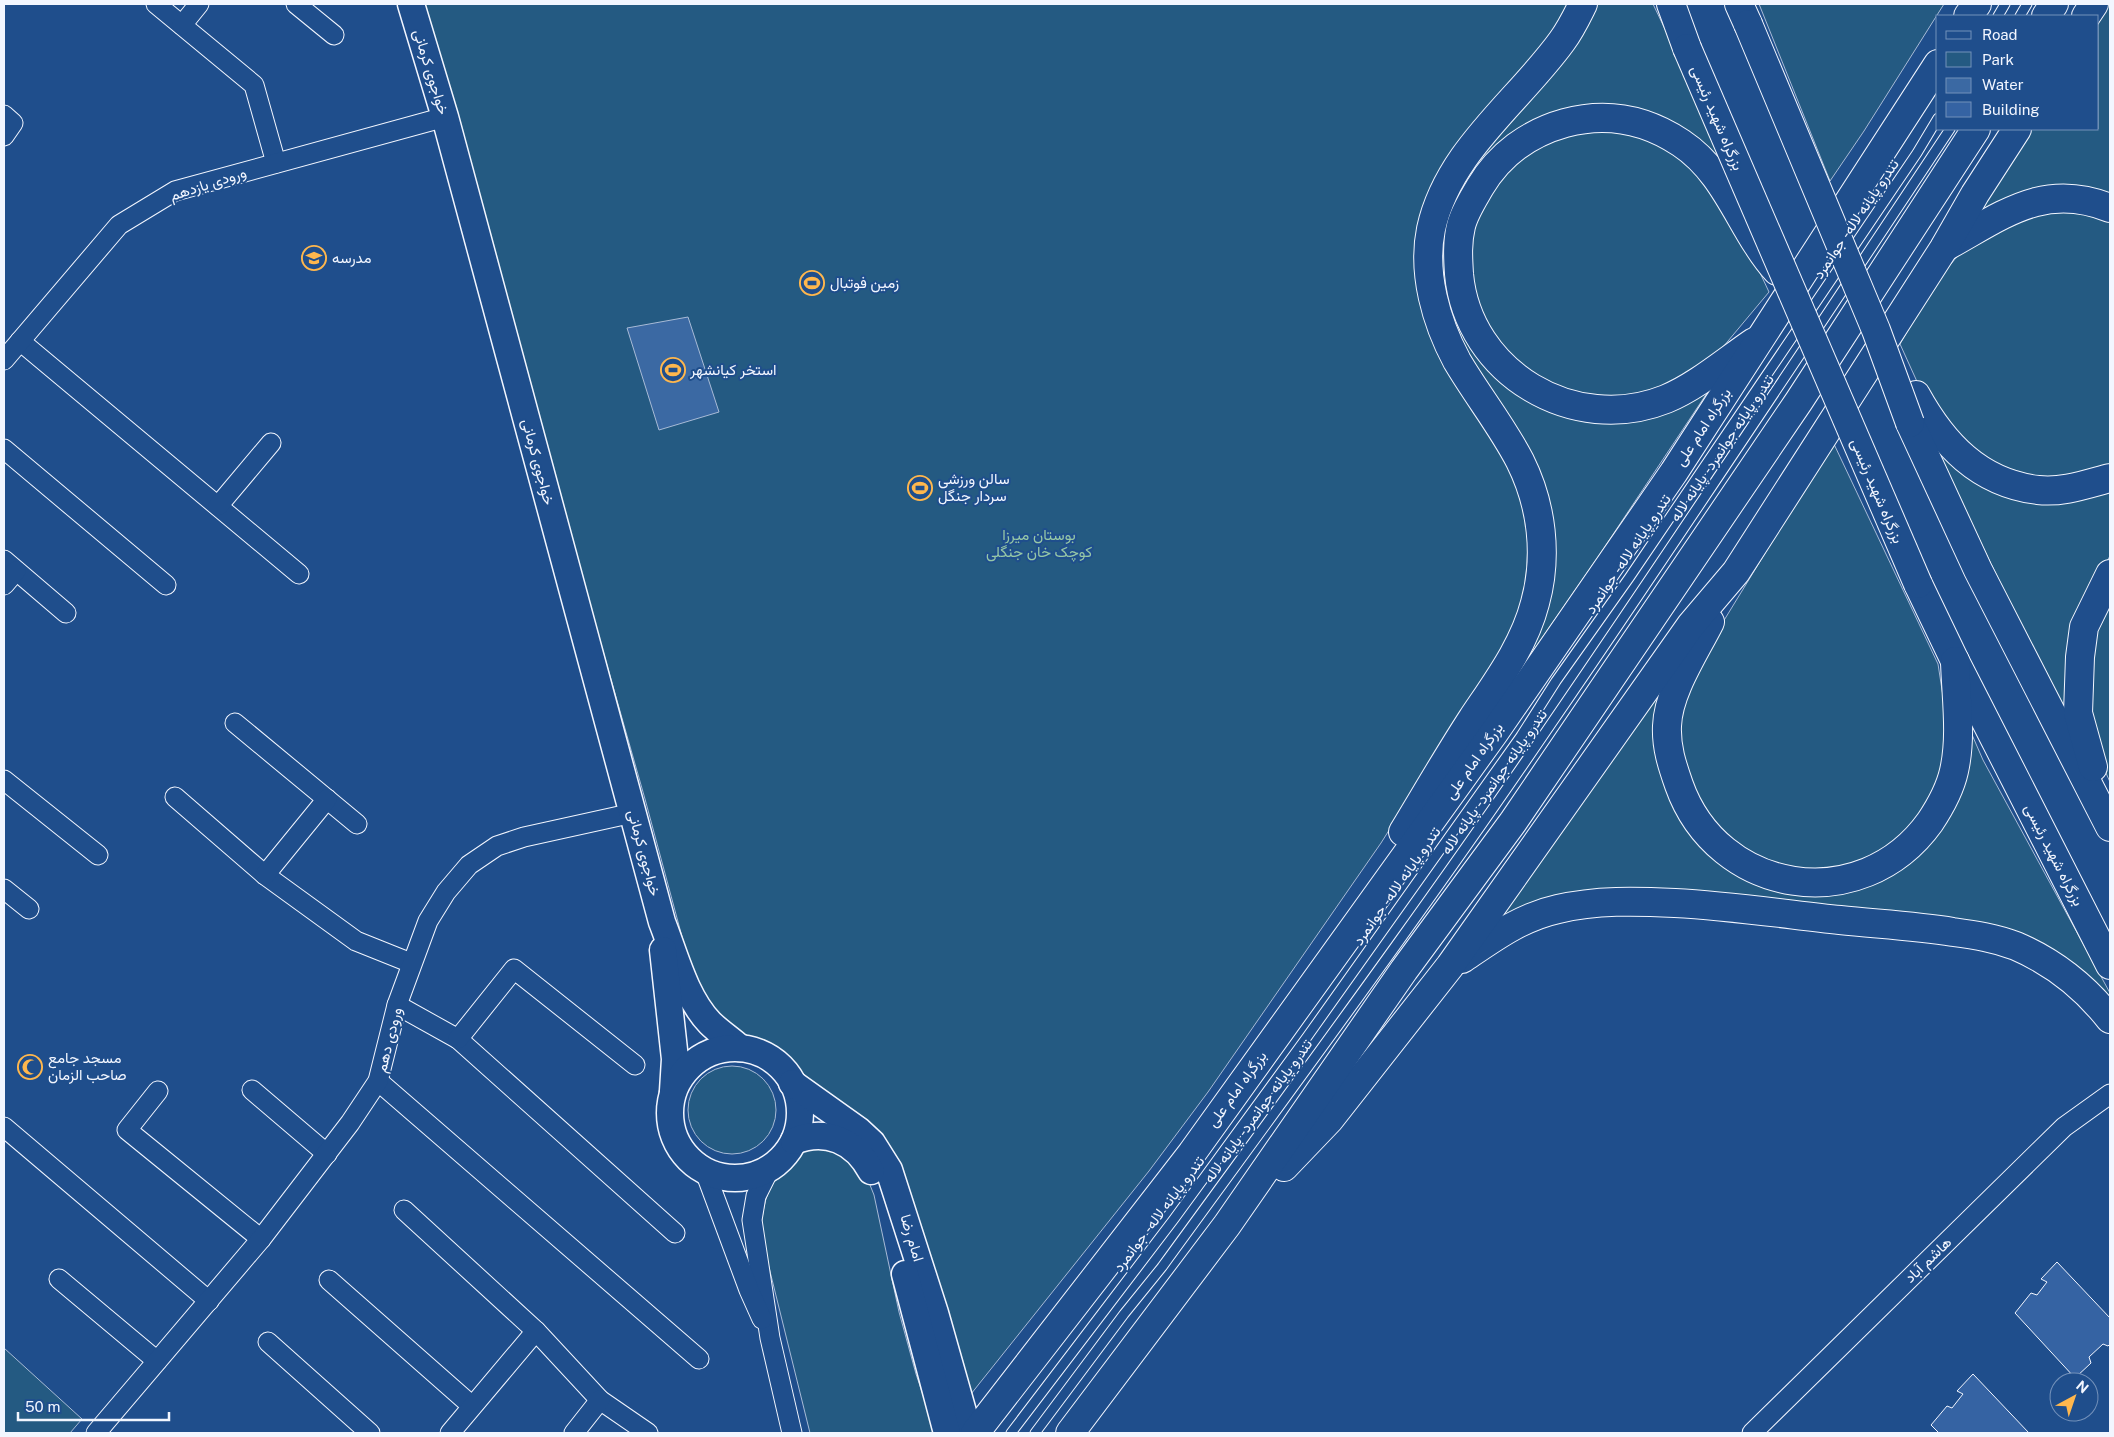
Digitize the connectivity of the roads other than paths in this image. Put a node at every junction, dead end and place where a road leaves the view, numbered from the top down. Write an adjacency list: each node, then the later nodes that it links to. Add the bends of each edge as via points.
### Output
1 (156, 4): 18 (street)
2 (199, 4): 18 (street)
3 (296, 4): 19 (street)
4 (411, 4): 22 (main road, خواجوی کرمانی)
5 (1583, 4): 58 (highway, via 1562,41 1460,162 1437,209 1431,230 1428,255 1430,282 1439,317 1457,360 1520,461 1531,486 1539,516 1541,567 1536,602 1512,655 1401,836)
6 (1670, 4): 31 (highway, بزرگراه شهید رئیسی, bridge)
7 (1977, 4): 13 (highway)
8 (2005, 4): 14 (lane)
9 (2027, 4): 15 (lane)
10 (2054, 4): 16 (highway)
11 (2094, 4): 17 (highway)
12 (1744, 14): 32 (highway, bridge)
13 (1968, 15)
14 (1999, 15)
15 (2021, 15)
16 (2047, 15)
17 (2087, 15)
18 (182, 25): 28 (street, via 254,85)
19 (334, 35)
20 (1936, 67): 33 (highway, بزرگراه امام علی)
21 (4, 115): 27 (street, via 13,123)
22 (445, 117): 28 (street, ورودی یازدهم); 52 (main road, خواجوی کرمانی)
23 (1936, 121): 103 (lane, تندرو پایانه لاله - جوانمرد, via 1521,736 1174,1220)
24 (1949, 130): 104 (lane, تندرو پایانه جوانمرد - پایانه لاله, via 1708,496 1423,907 1168,1259)
25 (1975, 130): 81 (highway, via 1799,401 1513,822 1404,970)
26 (2016, 130): 30 (highway)
27 (4, 136)
28 (276, 164): 34 (street, ورودی یازدهم, via 175,191 119,226)
29 (2110, 208): 30 (highway, via 2058,197 2034,201 2017,207)
30 (1944, 248): 41 (highway)
31 (1786, 280): 33 (highway, via 1767,259 1725,188 1705,164 1682,144 1638,122 1581,119 1551,127 1521,143 1492,168 1461,224 1457,255 1460,288 1467,313 1502,366 1552,398 1589,408 1632,407 1666,399); 47 (highway, بزرگراه شهید رئیسی, bridge, via 1918,584)
32 (1876, 330): 38 (highway, bridge, via 1930,419 1950,446 1976,467 2001,480 2039,490 2069,489); 53 (highway, bridge, via 1910,423 1978,570)
33 (1763, 335): 58 (highway, بزرگراه امام علی, via 1569,625)
34 (20, 341): 35 (street, ورودی یازدهم); 39 (street)
35 (4, 360)
36 (271, 443): 39 (street)
37 (4, 449): 45 (street)
38 (2110, 478)
39 (218, 506): 42 (street)
40 (10, 566): 44 (street); 46 (street)
41 (1736, 572): 47 (highway, via 1671,703 1668,749 1682,796 1693,818 1734,859 1758,872 1780,880 1803,883 1848,878 1870,871 1901,853 1919,837 1937,812 1954,771 1958,729); 63 (highway, via 1691,625)
42 (299, 574)
43 (2110, 574): 53 (highway, via 2084,628 2078,680 2078,713)
44 (4, 585)
45 (166, 585)
46 (66, 613)
47 (1955, 661): 62 (highway, بزرگراه شهید رئیسی)
48 (235, 723): 51 (street)
49 (4, 780): 55 (street)
50 (175, 797): 56 (street)
51 (327, 799): 54 (street); 56 (street)
52 (633, 812): 60 (main road, خواجوی کرمانی); 61 (street, ورودی دهم, via 524,837 497,846 469,865 446,892 428,922)
53 (2105, 816)
54 (357, 824)
55 (98, 855)
56 (265, 875): 61 (street, via 356,941)
57 (4, 889): 59 (street)
58 (1368, 907): 102 (highway, بزرگراه امام علی, via 1192,1153)
59 (29, 909)
60 (662, 922): 67 (main road, via 688,990 698,1007); 73 (main road, via 675,1058)
61 (411, 963): 64 (street, ورودی دهم)
62 (2110, 965)
63 (1450, 966): 65 (highway, via 1517,923 1560,908 1641,901 1706,905 1989,937 2042,958 2063,972 2082,987); 81 (highway, via 1329,1120)
64 (397, 1005): 66 (street); 69 (street, ورودی دهم)
65 (2110, 1019)
66 (458, 1039): 68 (street, via 514,969); 82 (street)
67 (740, 1048): 70 (main road, via 758,1052 774,1061 788,1074); 73 (main road, via 706,1054 686,1070)
68 (635, 1065)
69 (378, 1081): 77 (street, ورودی دهم); 90 (street)
70 (792, 1083): 76 (main road, via 800,1109); 101 (main road, امام رضا, via 858,1130 883,1158 935,1313)
71 (252, 1090): 77 (street)
72 (158, 1091): 83 (street, via 127,1130)
73 (673, 1091): 79 (main road, via 671,1126 676,1142 686,1156)
74 (2110, 1094): 106 (street, هاشم آباد, via 2064,1127)
75 (4, 1127): 86 (street)
76 (794, 1141): 78 (main road, via 783,1158); 100 (main road, امام رضا, via 823,1135 841,1141 868,1165 876,1180)
77 (326, 1154): 83 (street, ورودی دهم)
78 (770, 1168): 79 (main road, via 754,1176 735,1178 716,1176); 88 (street, via 756,1196 752,1220)
79 (704, 1169): 88 (street)
80 (404, 1210): 87 (street)
81 (1227, 1226): 105 (highway)
82 (674, 1233)
83 (261, 1239): 86 (street, ورودی دهم)
84 (59, 1279): 91 (street)
85 (329, 1280): 93 (street)
86 (209, 1300): 91 (street, ورودی دهم)
87 (536, 1331): 92 (street); 93 (street)
88 (770, 1338): 99 (street)
89 (268, 1342): 95 (street)
90 (699, 1359)
91 (158, 1361): 94 (street, ورودی دهم)
92 (600, 1400): 97 (street); 98 (street)
93 (472, 1406): 96 (street)
94 (96, 1433)
95 (370, 1433)
96 (450, 1433)
97 (574, 1433)
98 (648, 1433)
99 (792, 1433)
100 (947, 1433)
101 (969, 1433)
102 (975, 1433)
103 (1011, 1433)
104 (1035, 1433)
105 (1070, 1433)
106 (1752, 1433)

